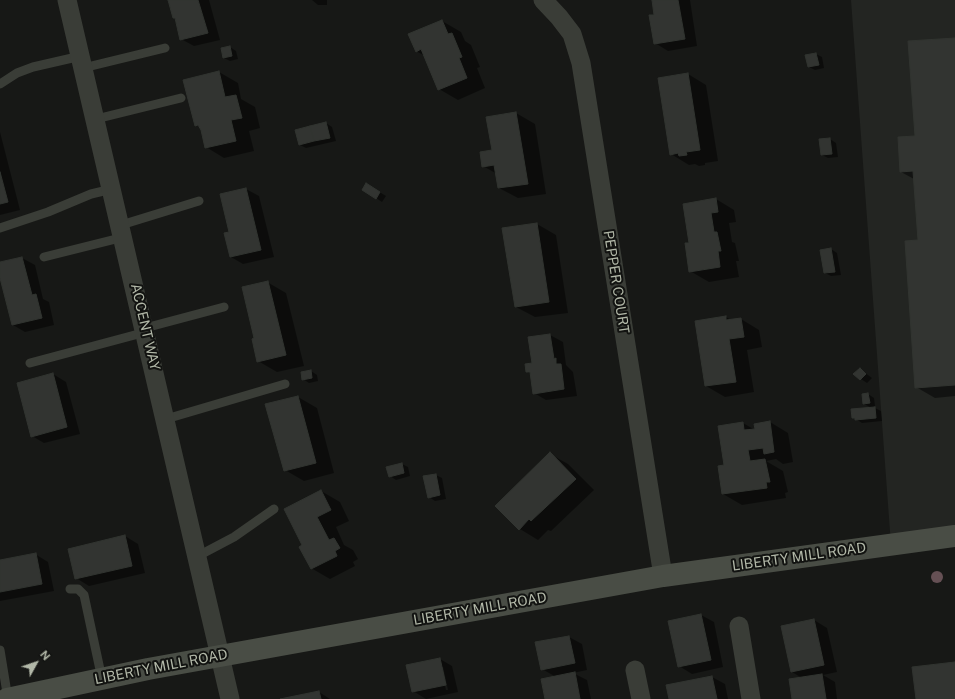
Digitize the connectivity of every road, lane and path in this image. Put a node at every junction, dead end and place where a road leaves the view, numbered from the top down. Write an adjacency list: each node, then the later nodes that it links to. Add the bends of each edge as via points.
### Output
1 (67, 0): 4 (street, ACCENT WAY)
2 (543, 0): 21 (street, PEPPER COURT, via 572,34 581,62)
3 (165, 48): 4 (lane)
4 (82, 62): 5 (lane, via 33,67); 7 (street, ACCENT WAY)
5 (0, 84)
6 (181, 98): 7 (lane)
7 (96, 120): 8 (street, ACCENT WAY)
8 (112, 189): 10 (lane, via 91,194); 11 (street, ACCENT WAY)
9 (199, 201): 11 (lane)
10 (0, 228)
11 (122, 231): 12 (lane); 14 (street, ACCENT WAY)
12 (44, 257)
13 (224, 307): 14 (lane)
14 (146, 330): 15 (lane); 17 (street, ACCENT WAY)
15 (30, 363)
16 (285, 384): 17 (lane)
17 (166, 420): 20 (street, ACCENT WAY)
18 (274, 509): 20 (lane, via 234,537)
19 (955, 536): 21 (street, LIBERTY MILL ROAD)
20 (198, 556): 25 (street, ACCENT WAY)
21 (663, 576): 25 (street, LIBERTY MILL ROAD)
22 (70, 589): 27 (lane, via 78,589 84,595)
23 (738, 626): 31 (street)
24 (0, 650): 28 (lane)
25 (221, 655): 27 (street, LIBERTY MILL ROAD); 29 (street, ACCENT WAY)
26 (635, 670): 30 (street)
27 (102, 679): 28 (street, LIBERTY MILL ROAD)
28 (8, 699)
29 (230, 699)
30 (641, 699)
31 (752, 699)

